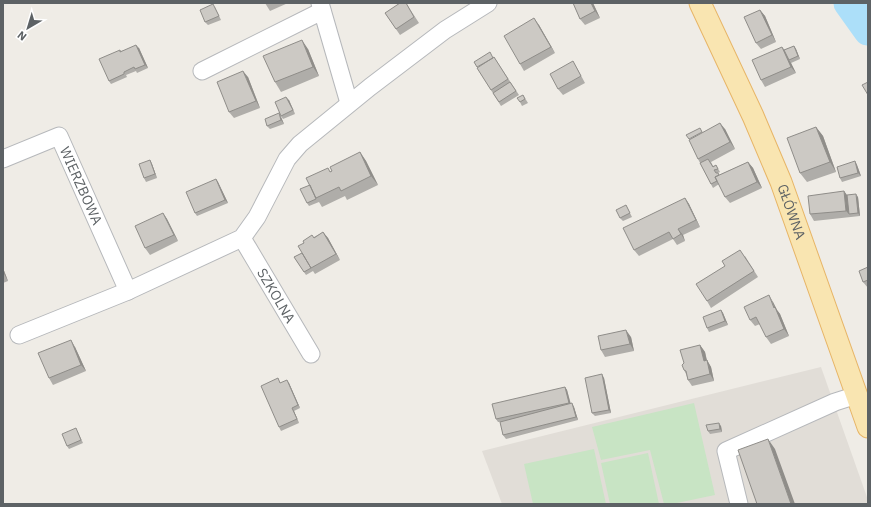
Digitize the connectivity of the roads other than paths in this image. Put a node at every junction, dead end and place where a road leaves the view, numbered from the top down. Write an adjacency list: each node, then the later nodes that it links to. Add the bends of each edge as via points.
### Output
1 (488, 3): 5 (street, via 445,30)
2 (700, 3): 11 (main road, GŁÓWNA, via 781,182)
3 (321, 7): 4 (street); 5 (street)
4 (202, 71)
5 (349, 104): 7 (street, via 300,144 287,159 257,218)
6 (3, 159): 8 (street, WIERZBOWA, via 59,136)
7 (242, 238): 8 (street); 10 (street, SZKOLNA)
8 (128, 290): 9 (street)
9 (19, 335)
10 (311, 354)
11 (857, 395): 12 (main road, GŁÓWNA); 13 (street, via 835,402 726,451)
12 (868, 427)
13 (739, 504)

